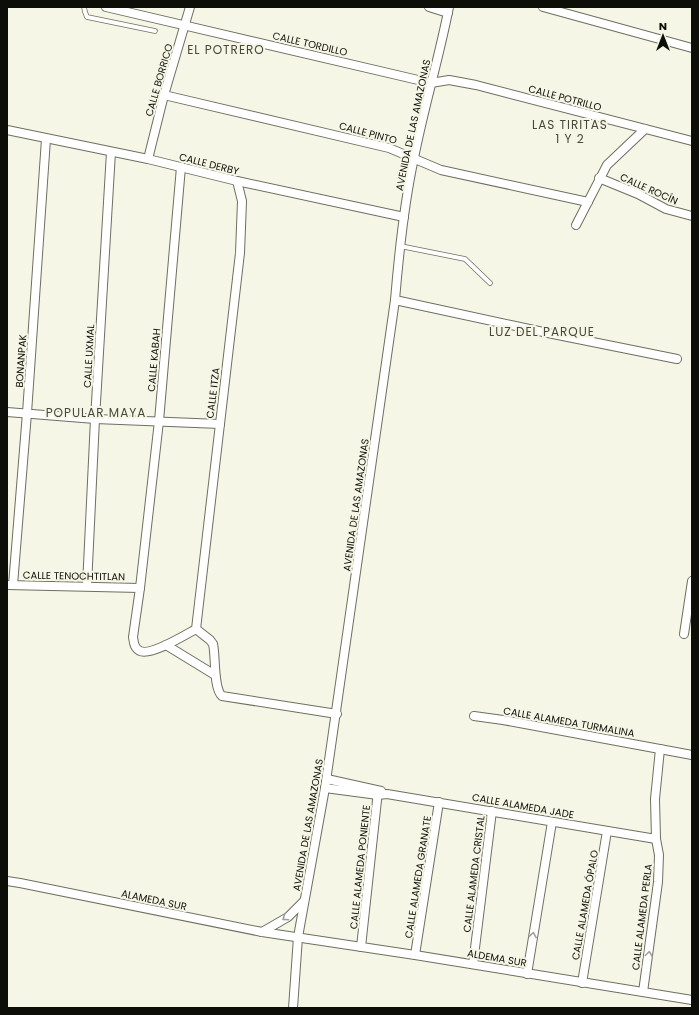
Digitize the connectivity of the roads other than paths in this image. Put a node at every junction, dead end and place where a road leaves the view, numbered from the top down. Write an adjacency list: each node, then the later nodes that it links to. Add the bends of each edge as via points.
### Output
1 (84, 7): 8 (lane, via 87,17)
2 (106, 7): 7 (street, CALLE TORDILLO)
3 (190, 7): 7 (street, CALLE BORRICO)
4 (429, 7): 6 (street)
5 (543, 7): 9 (street)
6 (448, 10): 10 (street, AVENIDA DE LAS AMAZONAS)
7 (185, 24): 10 (street, CALLE TORDILLO); 11 (street, CALLE BORRICO)
8 (155, 31)
9 (692, 48)
10 (431, 84): 12 (street, CALLE POTRILLO, via 449,80 476,85); 18 (street, AVENIDA DE LAS AMAZONAS)
11 (164, 95): 17 (street, CALLE BORRICO); 18 (street, CALLE PINTO, via 389,148)
12 (645, 129): 15 (street, CALLE POTRILLO); 20 (street, via 607,166)
13 (8, 130): 14 (street, CALLE DERBY)
14 (46, 139): 16 (street, CALLE DERBY); 31 (street, BONANPAK)
15 (692, 141)
16 (111, 152): 17 (street, CALLE DERBY); 32 (street, CALLE UXMAL)
17 (148, 159): 19 (street, CALLE DERBY)
18 (414, 159): 22 (street, CALLE PINTO, via 441,170); 24 (street, AVENIDA DE LAS AMAZONAS)
19 (181, 167): 21 (street, CALLE DERBY); 33 (street, CALLE KABAH)
20 (599, 178): 22 (street); 23 (street, CALLE ROCÍN, via 666,209)
21 (237, 181): 24 (street, CALLE DERBY); 34 (street, CALLE ITZA, via 242,201 240,252)
22 (588, 202): 25 (street)
23 (692, 216)
24 (404, 217): 26 (street, AVENIDA DE LAS AMAZONAS)
25 (576, 225)
26 (400, 246): 27 (lane, via 465,259); 28 (street, AVENIDA DE LAS AMAZONAS)
27 (490, 283)
28 (395, 300): 29 (street); 43 (street, AVENIDA DE LAS AMAZONAS)
29 (677, 359)
30 (7, 412): 31 (street)
31 (27, 413): 32 (street); 36 (street, BONANPAK)
32 (95, 419): 33 (street); 37 (street, CALLE UXMAL)
33 (159, 421): 34 (street); 38 (street, CALLE KABAH)
34 (220, 424): 39 (street, CALLE ITZA)
35 (692, 581): 40 (street)
36 (10, 585): 37 (street, CALLE TENOCHTITLAN)
37 (87, 586): 38 (street, CALLE TENOCHTITLAN)
38 (140, 588): 41 (street, CALLE KABAH, via 134,645 141,652)
39 (196, 629): 41 (street); 42 (street, via 213,644)
40 (684, 634)
41 (166, 645): 42 (street)
42 (215, 675): 43 (street, via 219,694 227,698)
43 (336, 714): 47 (street, AVENIDA DE LAS AMAZONAS)
44 (474, 716): 45 (street, CALLE ALAMEDA TURMALINA)
45 (660, 749): 46 (street, CALLE ALAMEDA TURMALINA); 54 (street, CALLE ALAMEDA PERLA, via 655,799)
46 (692, 755)
47 (327, 779): 48 (street, AVENIDA DE LAS AMAZONAS); 49 (street, CALLE ALAMEDA JADE)
48 (326, 788): 49 (street, CALLE ALAMEDA JADE); 56 (street, AVENIDA DE LAS AMAZONAS)
49 (378, 792): 50 (street, CALLE ALAMEDA JADE); 59 (street, CALLE ALAMEDA PONIENTE)
50 (439, 802): 51 (street, CALLE ALAMEDA JADE); 60 (street, CALLE ALAMEDA GRANATE)
51 (492, 811): 52 (street, CALLE ALAMEDA JADE); 61 (street, CALLE ALAMEDA CRISTAL)
52 (552, 822): 53 (street, CALLE ALAMEDA JADE); 62 (street, one-way to 52)
53 (608, 831): 54 (street, CALLE ALAMEDA JADE); 63 (street, CALLE ALAMEDA ÓPALO)
54 (656, 839): 64 (street, CALLE ALAMEDA PERLA, one-way to 54, via 658,882 659,855)
55 (7, 881): 57 (street, ALAMEDA SUR)
56 (304, 900): 57 (street, one-way to 57, via 288,917); 58 (street, AVENIDA DE LAS AMAZONAS)
57 (262, 932): 58 (street, ALAMEDA SUR)
58 (298, 937): 59 (street, ALDEMA SUR); 66 (street, AVENIDA DE LAS AMAZONAS)
59 (361, 947): 60 (street, ALDEMA SUR)
60 (416, 955): 61 (street, ALDEMA SUR)
61 (473, 964): 62 (street, ALDEMA SUR)
62 (527, 974): 63 (street, ALDEMA SUR)
63 (582, 983): 64 (street, ALDEMA SUR)
64 (643, 992): 65 (street, ALDEMA SUR)
65 (692, 1000)
66 (293, 1008)

